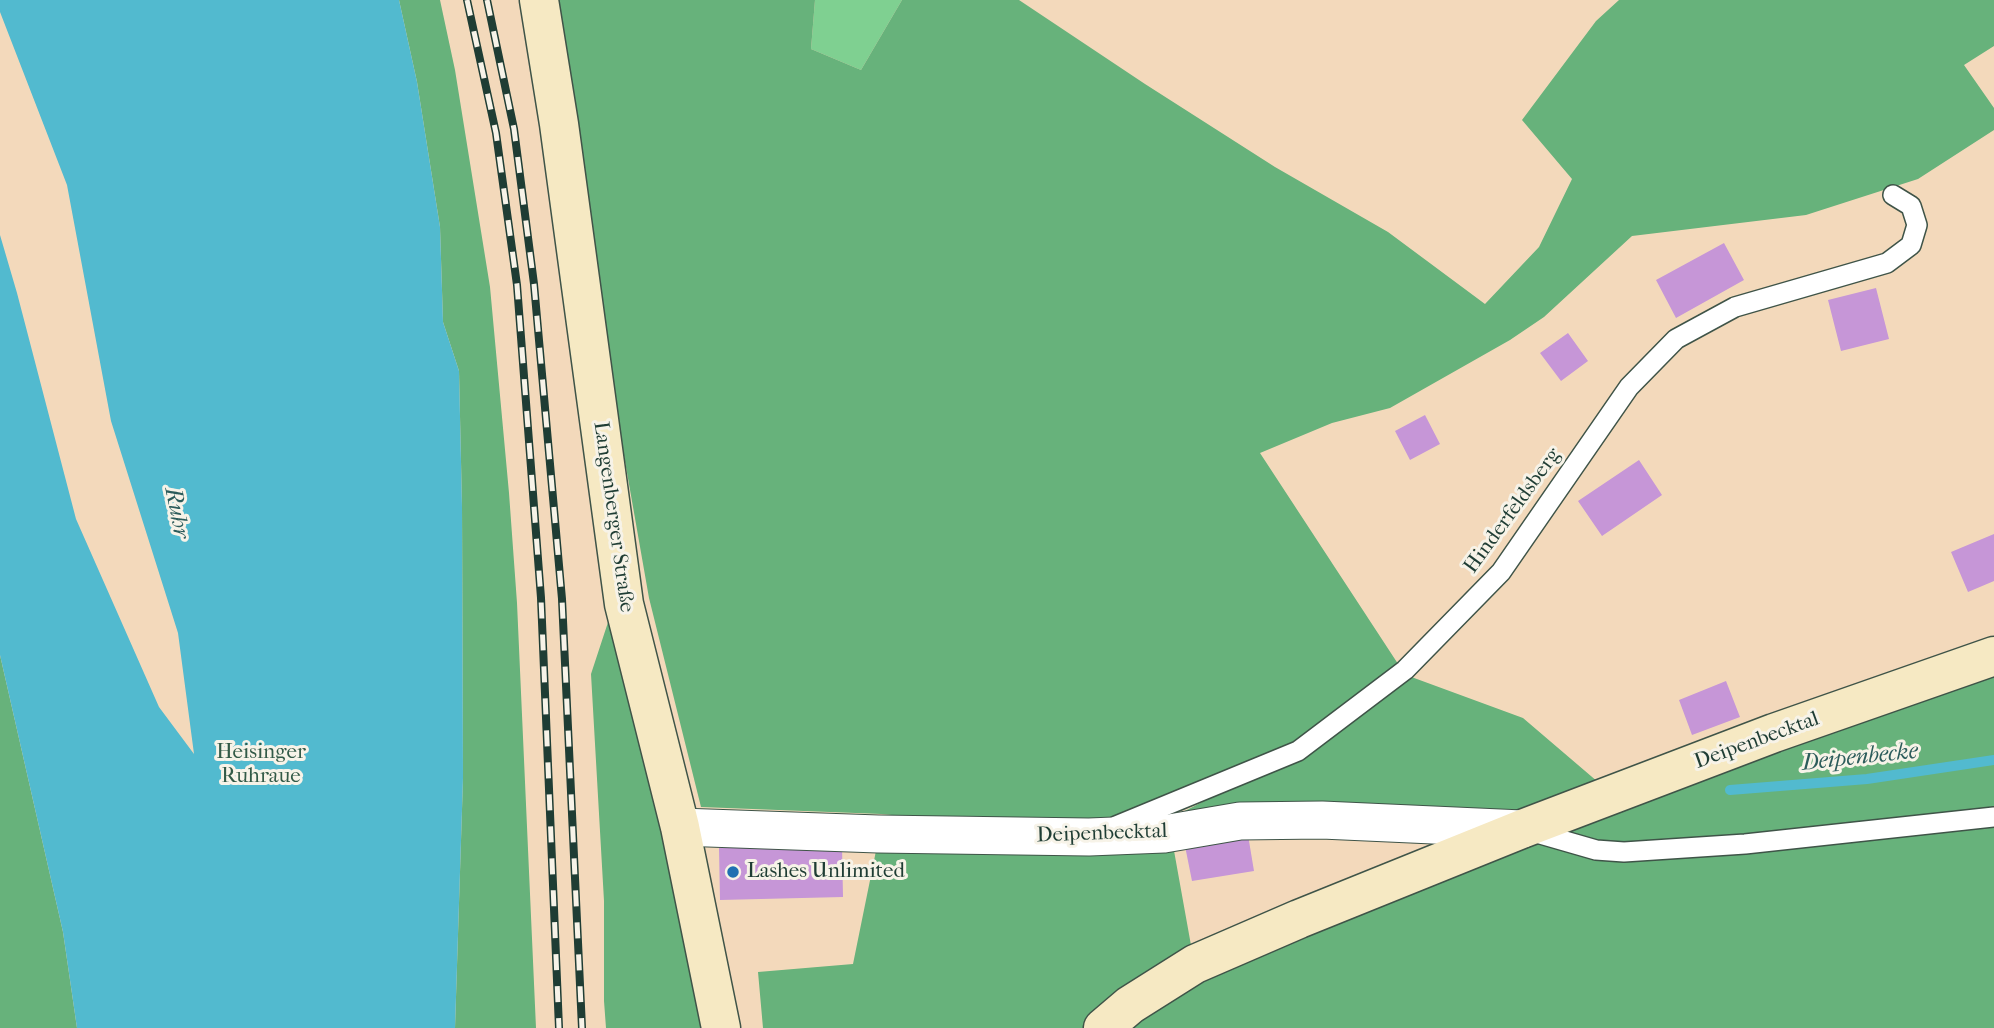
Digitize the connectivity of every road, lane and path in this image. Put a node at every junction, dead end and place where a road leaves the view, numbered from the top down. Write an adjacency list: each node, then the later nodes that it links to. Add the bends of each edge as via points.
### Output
1 (539, 0): 5 (main road, Langenberger Straße, via 624,604)
2 (1893, 195): 7 (lane, Hinderfeldsberg, via 1911,206 1917,225 1911,245 1887,263 1735,307 1676,339 1629,387 1501,572 1405,670 1297,751)
3 (1994, 656): 6 (main road, Deipenbecktal)
4 (1994, 817): 6 (lane, Deipenbecktal, via 1624,852 1596,850)
5 (680, 827): 7 (street, Deipenbecktal); 8 (main road, Langenberger Straße)
6 (1522, 829): 7 (street, Deipenbecktal, via 1240,821 1164,834); 9 (main road, Deipenbecktal, via 1195,964)
7 (1089, 837)
8 (721, 1028)
9 (1103, 1028)

